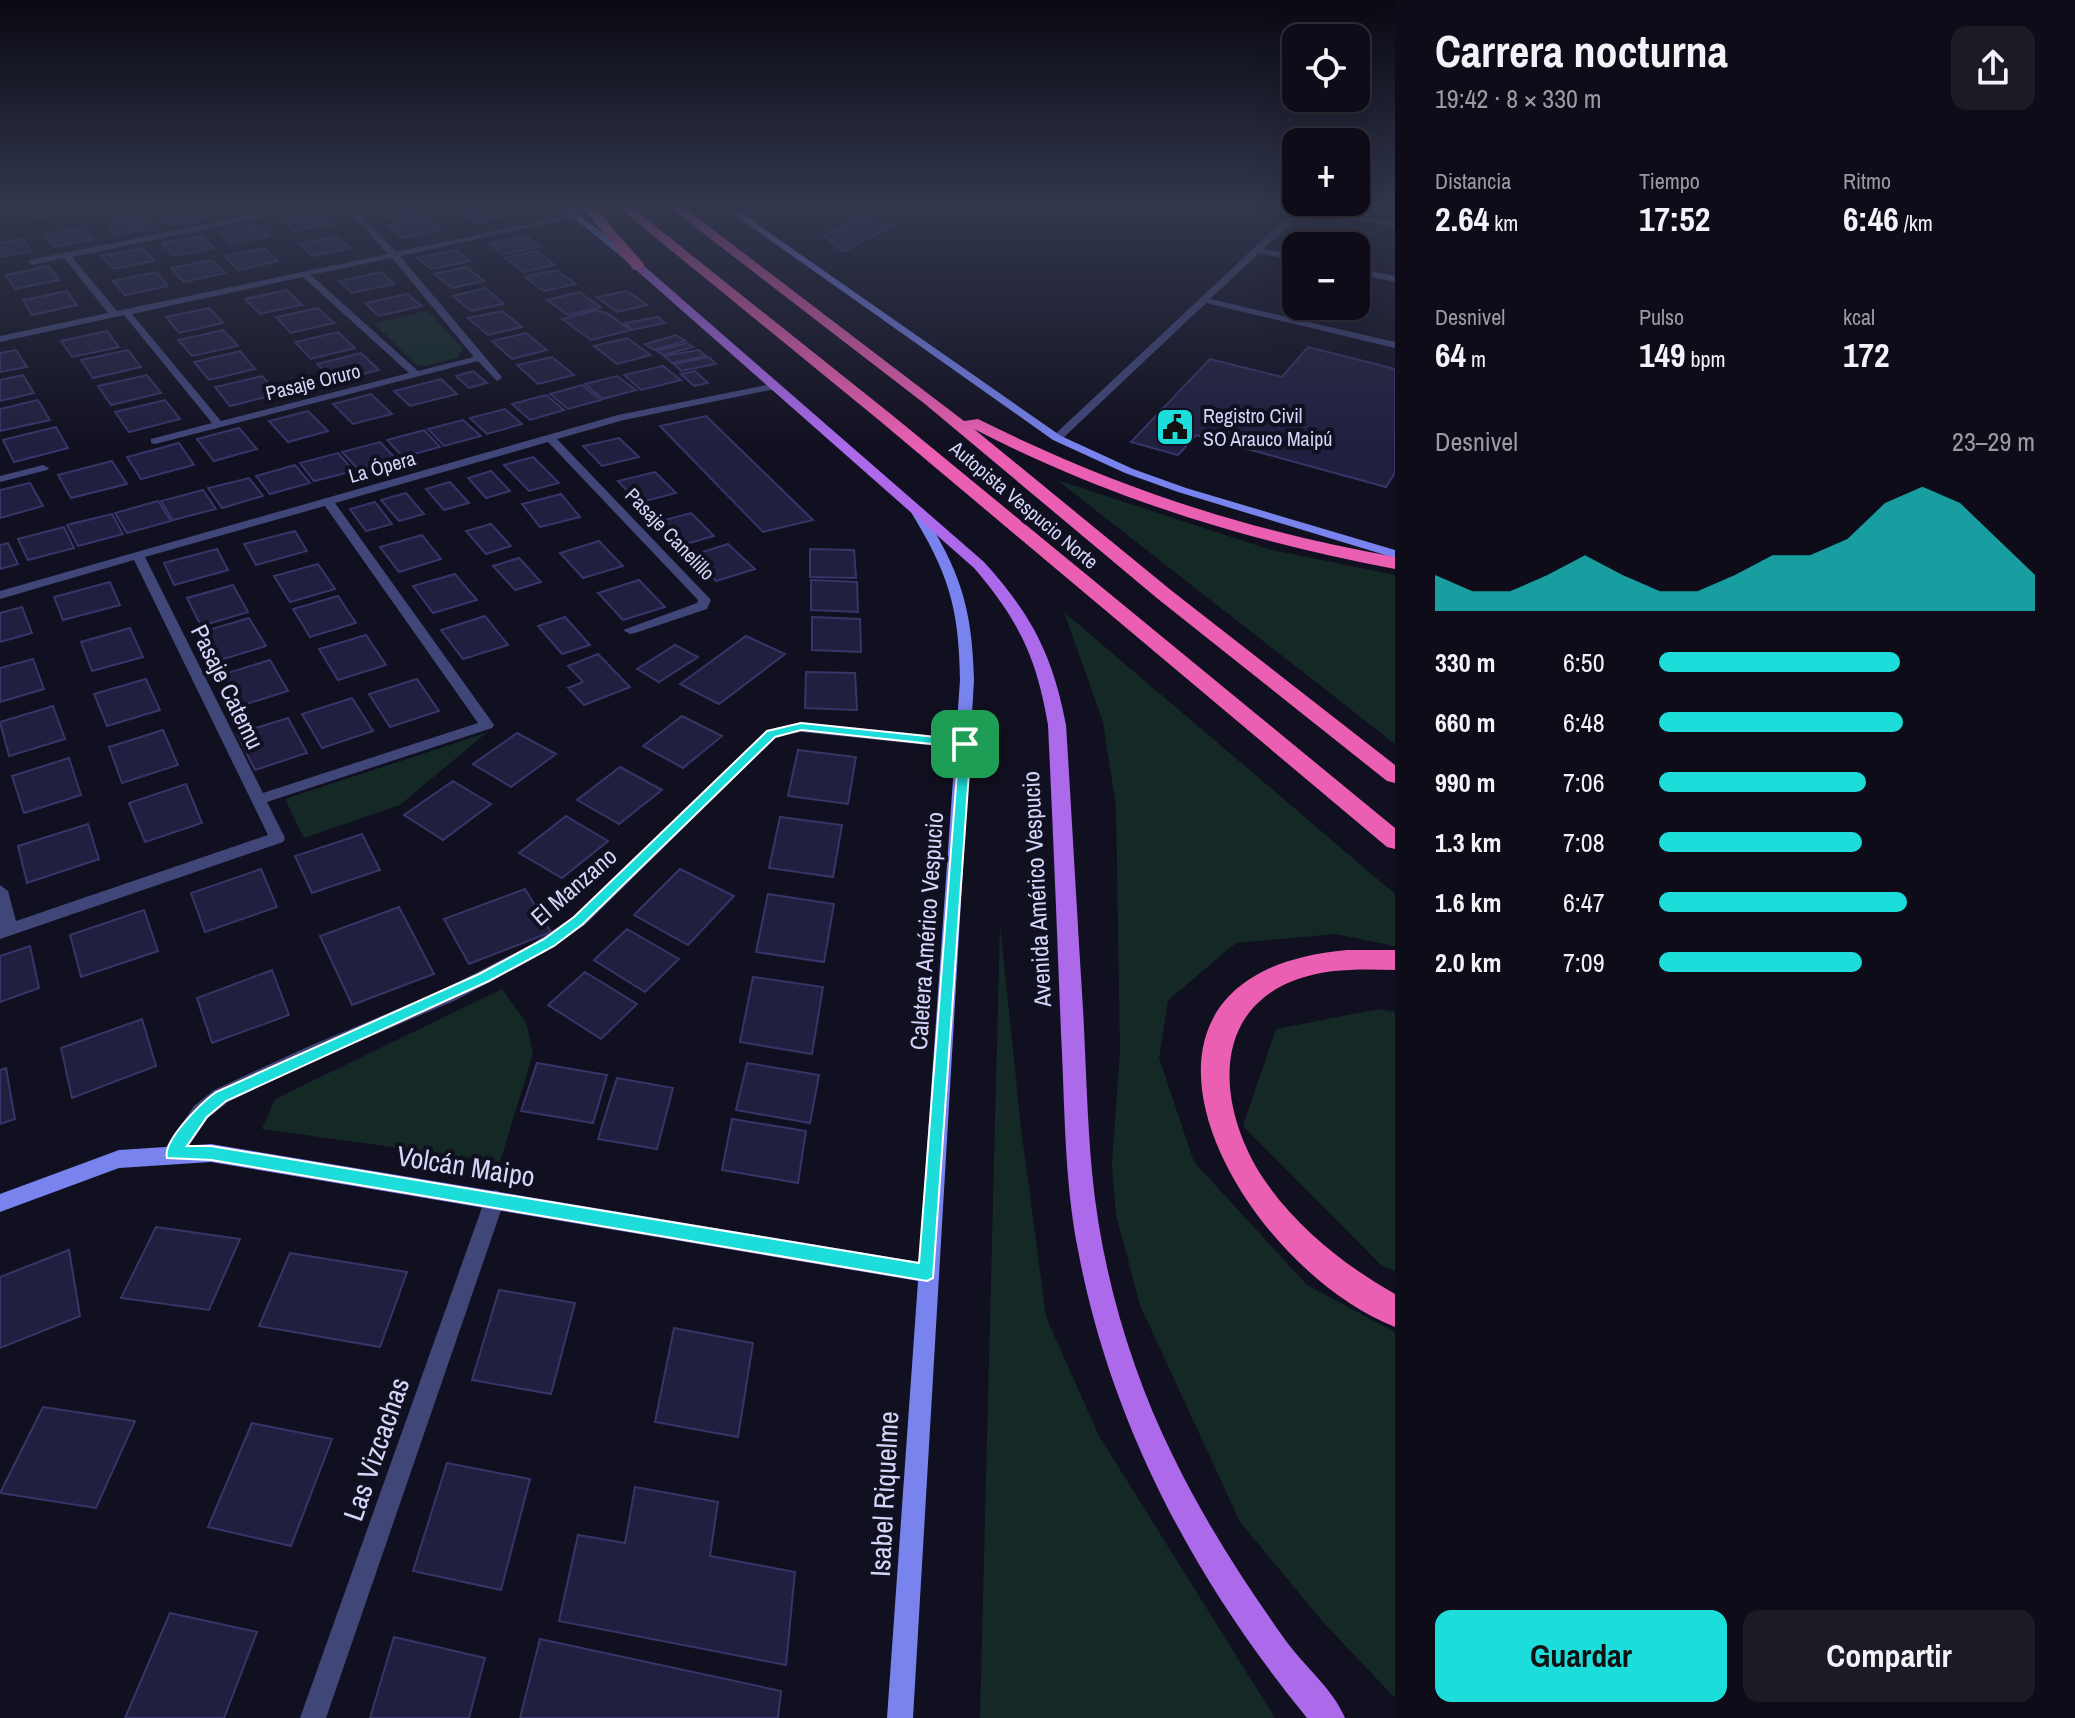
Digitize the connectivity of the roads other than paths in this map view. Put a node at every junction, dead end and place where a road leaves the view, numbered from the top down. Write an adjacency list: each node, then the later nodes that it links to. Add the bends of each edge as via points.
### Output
1 (95, 286): 11 (street)
2 (247, 286): 11 (street)
3 (319, 286): 15 (street)
4 (420, 286): 14 (street)
5 (661, 286): 17 (main road, Avenida Américo Vespucio)
6 (722, 286): 35 (highway, Autopista Vespucio Norte)
7 (779, 286): 18 (highway, Autopista Vespucio Norte)
8 (840, 286): 21 (street)
9 (1219, 286): 10 (street)
10 (1204, 300): 13 (street); 21 (street)
11 (120, 313): 12 (street); 19 (street)
12 (0, 339)
13 (1395, 345)
14 (480, 358): 15 (street, Pasaje Oruro); 16 (street)
15 (416, 374): 19 (street, Pasaje Oruro)
16 (497, 378)
17 (776, 386): 20 (street, La Ópera, via 650,410); 26 (main road, Avenida Américo Vespucio)
18 (930, 401): 29 (highway, via 1115,488 1242,529); 33 (highway, Autopista Vespucio Norte)
19 (219, 425): 22 (street, Pasaje Oruro)
20 (549, 437): 25 (street, La Ópera); 31 (street, Pasaje Canelillo, via 705,600 702,606)
21 (1057, 438): 27 (street, via 1182,490)
22 (155, 441)
23 (43, 468): 24 (street)
24 (0, 479)
25 (328, 501): 28 (street, La Ópera); 34 (street, via 487,725)
26 (915, 509): 32 (street, Caletera Américo Vespucio, via 951,569 964,614); 46 (main road, Avenida Américo Vespucio, via 979,565 1017,609 1036,640 1052,691 1087,1240 1103,1314 1130,1394 1210,1556 1262,1635)
27 (1395, 554)
28 (138, 555): 30 (street, La Ópera); 34 (street, Pasaje Catemu)
29 (1395, 563)
30 (0, 595)
31 (630, 630)
32 (965, 744): 39 (street, El Manzano, via 801,727 771,734 579,921 549,943 221,1096 201,1112); 42 (street, Caletera Américo Vespucio)
33 (1395, 776)
34 (258, 800): 37 (street, Pasaje Catemu, via 277,838)
35 (1395, 841)
36 (0, 891): 37 (street)
37 (5, 931)
38 (1395, 960): 43 (highway, via 1314,964 1269,980 1225,1022 1213,1064 1219,1117 1252,1188 1305,1248)
39 (173, 1153): 40 (street, Volcán Maipo, via 211,1153); 41 (street, Volcán Maipo, via 119,1159)
40 (495, 1199): 42 (street, Volcán Maipo); 44 (street, Las Vizcachas)
41 (0, 1203)
42 (927, 1273): 45 (street, Isabel Riquelme)
43 (1395, 1311)
44 (313, 1718)
45 (900, 1718)
46 (1328, 1718)

